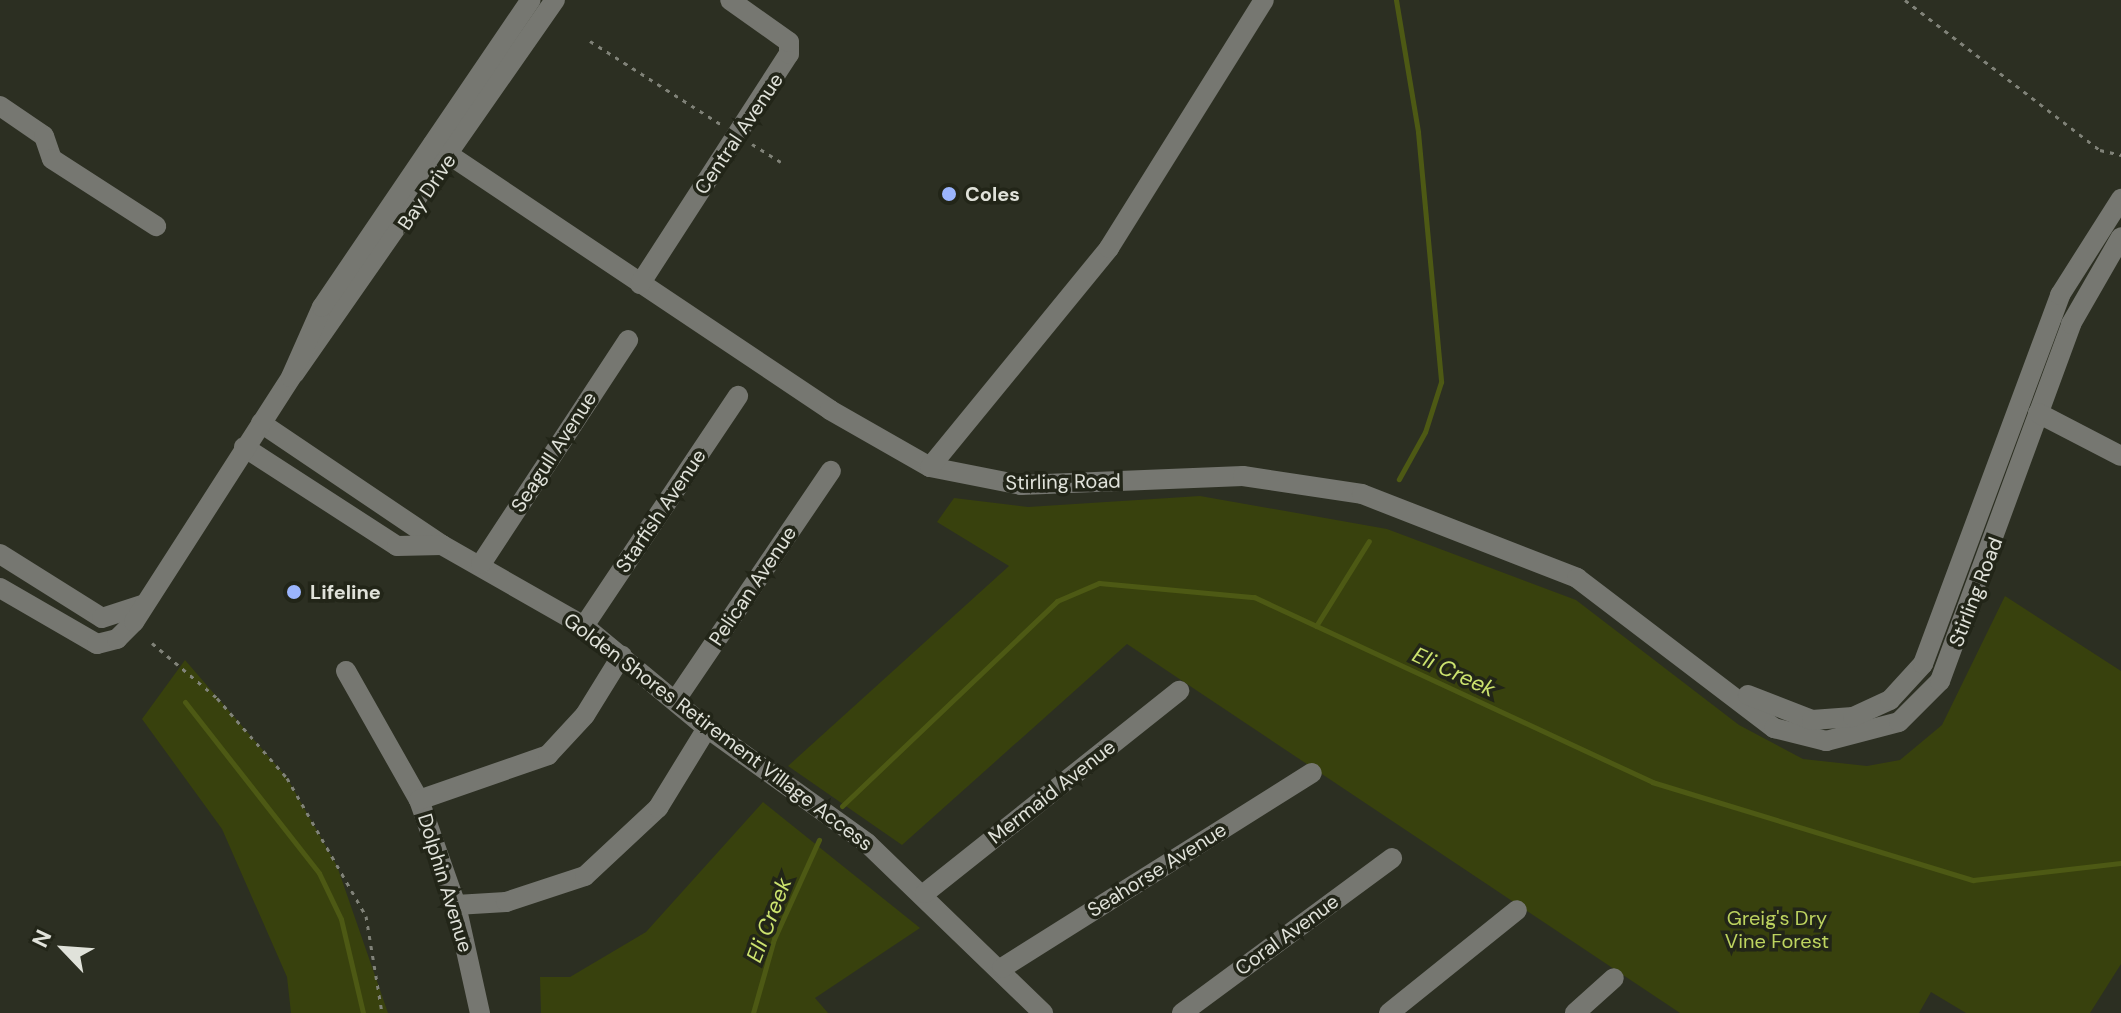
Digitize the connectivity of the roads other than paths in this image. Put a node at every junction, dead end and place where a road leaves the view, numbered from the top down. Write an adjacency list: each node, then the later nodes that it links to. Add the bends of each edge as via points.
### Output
1 (531, 0): 6 (street, Bay Drive)
2 (555, 0): 7 (street, Bay Drive)
3 (730, 0): 11 (street, Central Avenue, via 789,42 784,66)
4 (1264, 0): 19 (street, via 1109,248)
5 (0, 106): 9 (street, via 44,136 52,159)
6 (433, 144): 7 (street, Stirling Road); 13 (street, Bay Drive, via 322,307)
7 (451, 156): 11 (street, Stirling Road); 13 (street, Bay Drive)
8 (2121, 199): 28 (street, Stirling Road, via 2060,295 1936,639 1905,687 1863,713 1812,720 1766,705)
9 (156, 226)
10 (2121, 237): 15 (street, Stirling Road, via 2085,293)
11 (640, 284): 19 (street, Stirling Road)
12 (628, 340): 23 (street, Seagull Avenue)
13 (291, 377): 16 (street, Bay Drive)
14 (738, 396): 26 (street, Starfish Avenue)
15 (2038, 413): 18 (street); 28 (street, Stirling Road, via 1954,652 1931,692 1899,722 1850,739 1800,737 1774,728)
16 (261, 423): 17 (street, Bay Drive); 21 (street, Golden Shores Retirement Village Access)
17 (244, 447): 21 (street, Golden Shores Retirement Village Access, via 397,546); 25 (street, Bay Drive)
18 (2121, 456)
19 (930, 467): 28 (street, Stirling Road, via 1021,485 1243,476 1362,494 1577,578)
20 (831, 471): 31 (street, Pelican Avenue)
21 (442, 545): 23 (street, Golden Shores Retirement Village Access)
22 (0, 554): 25 (street, via 102,618)
23 (481, 564): 26 (street, Golden Shores Retirement Village Access)
24 (0, 588): 25 (street, Bay Drive, via 97,644 117,639)
25 (142, 605)
26 (584, 626): 27 (street, Golden Shores Retirement Village Access)
27 (622, 655): 31 (street, Golden Shores Retirement Village Access); 34 (street, Dolphin Avenue, via 585,715 548,755)
28 (1696, 665)
29 (346, 671): 34 (street, Dolphin Avenue)
30 (1179, 691): 36 (street, Mermaid Avenue)
31 (675, 701): 32 (street, Golden Shores Retirement Village Access)
32 (707, 728): 36 (street, Golden Shores Retirement Village Access); 37 (street, via 658,808 585,876 506,902)
33 (1312, 773): 39 (street, Seahorse Avenue)
34 (419, 800): 37 (street, Dolphin Avenue)
35 (1392, 858): 43 (street, Coral Avenue)
36 (925, 893): 39 (street, Golden Shores Retirement Village Access)
37 (456, 905): 41 (street, Dolphin Avenue)
38 (1517, 910): 44 (street)
39 (1002, 968): 42 (street, Golden Shores Retirement Village Access)
40 (1614, 978): 45 (street)
41 (480, 1013)
42 (1043, 1013)
43 (1182, 1013)
44 (1389, 1013)
45 (1575, 1013)

